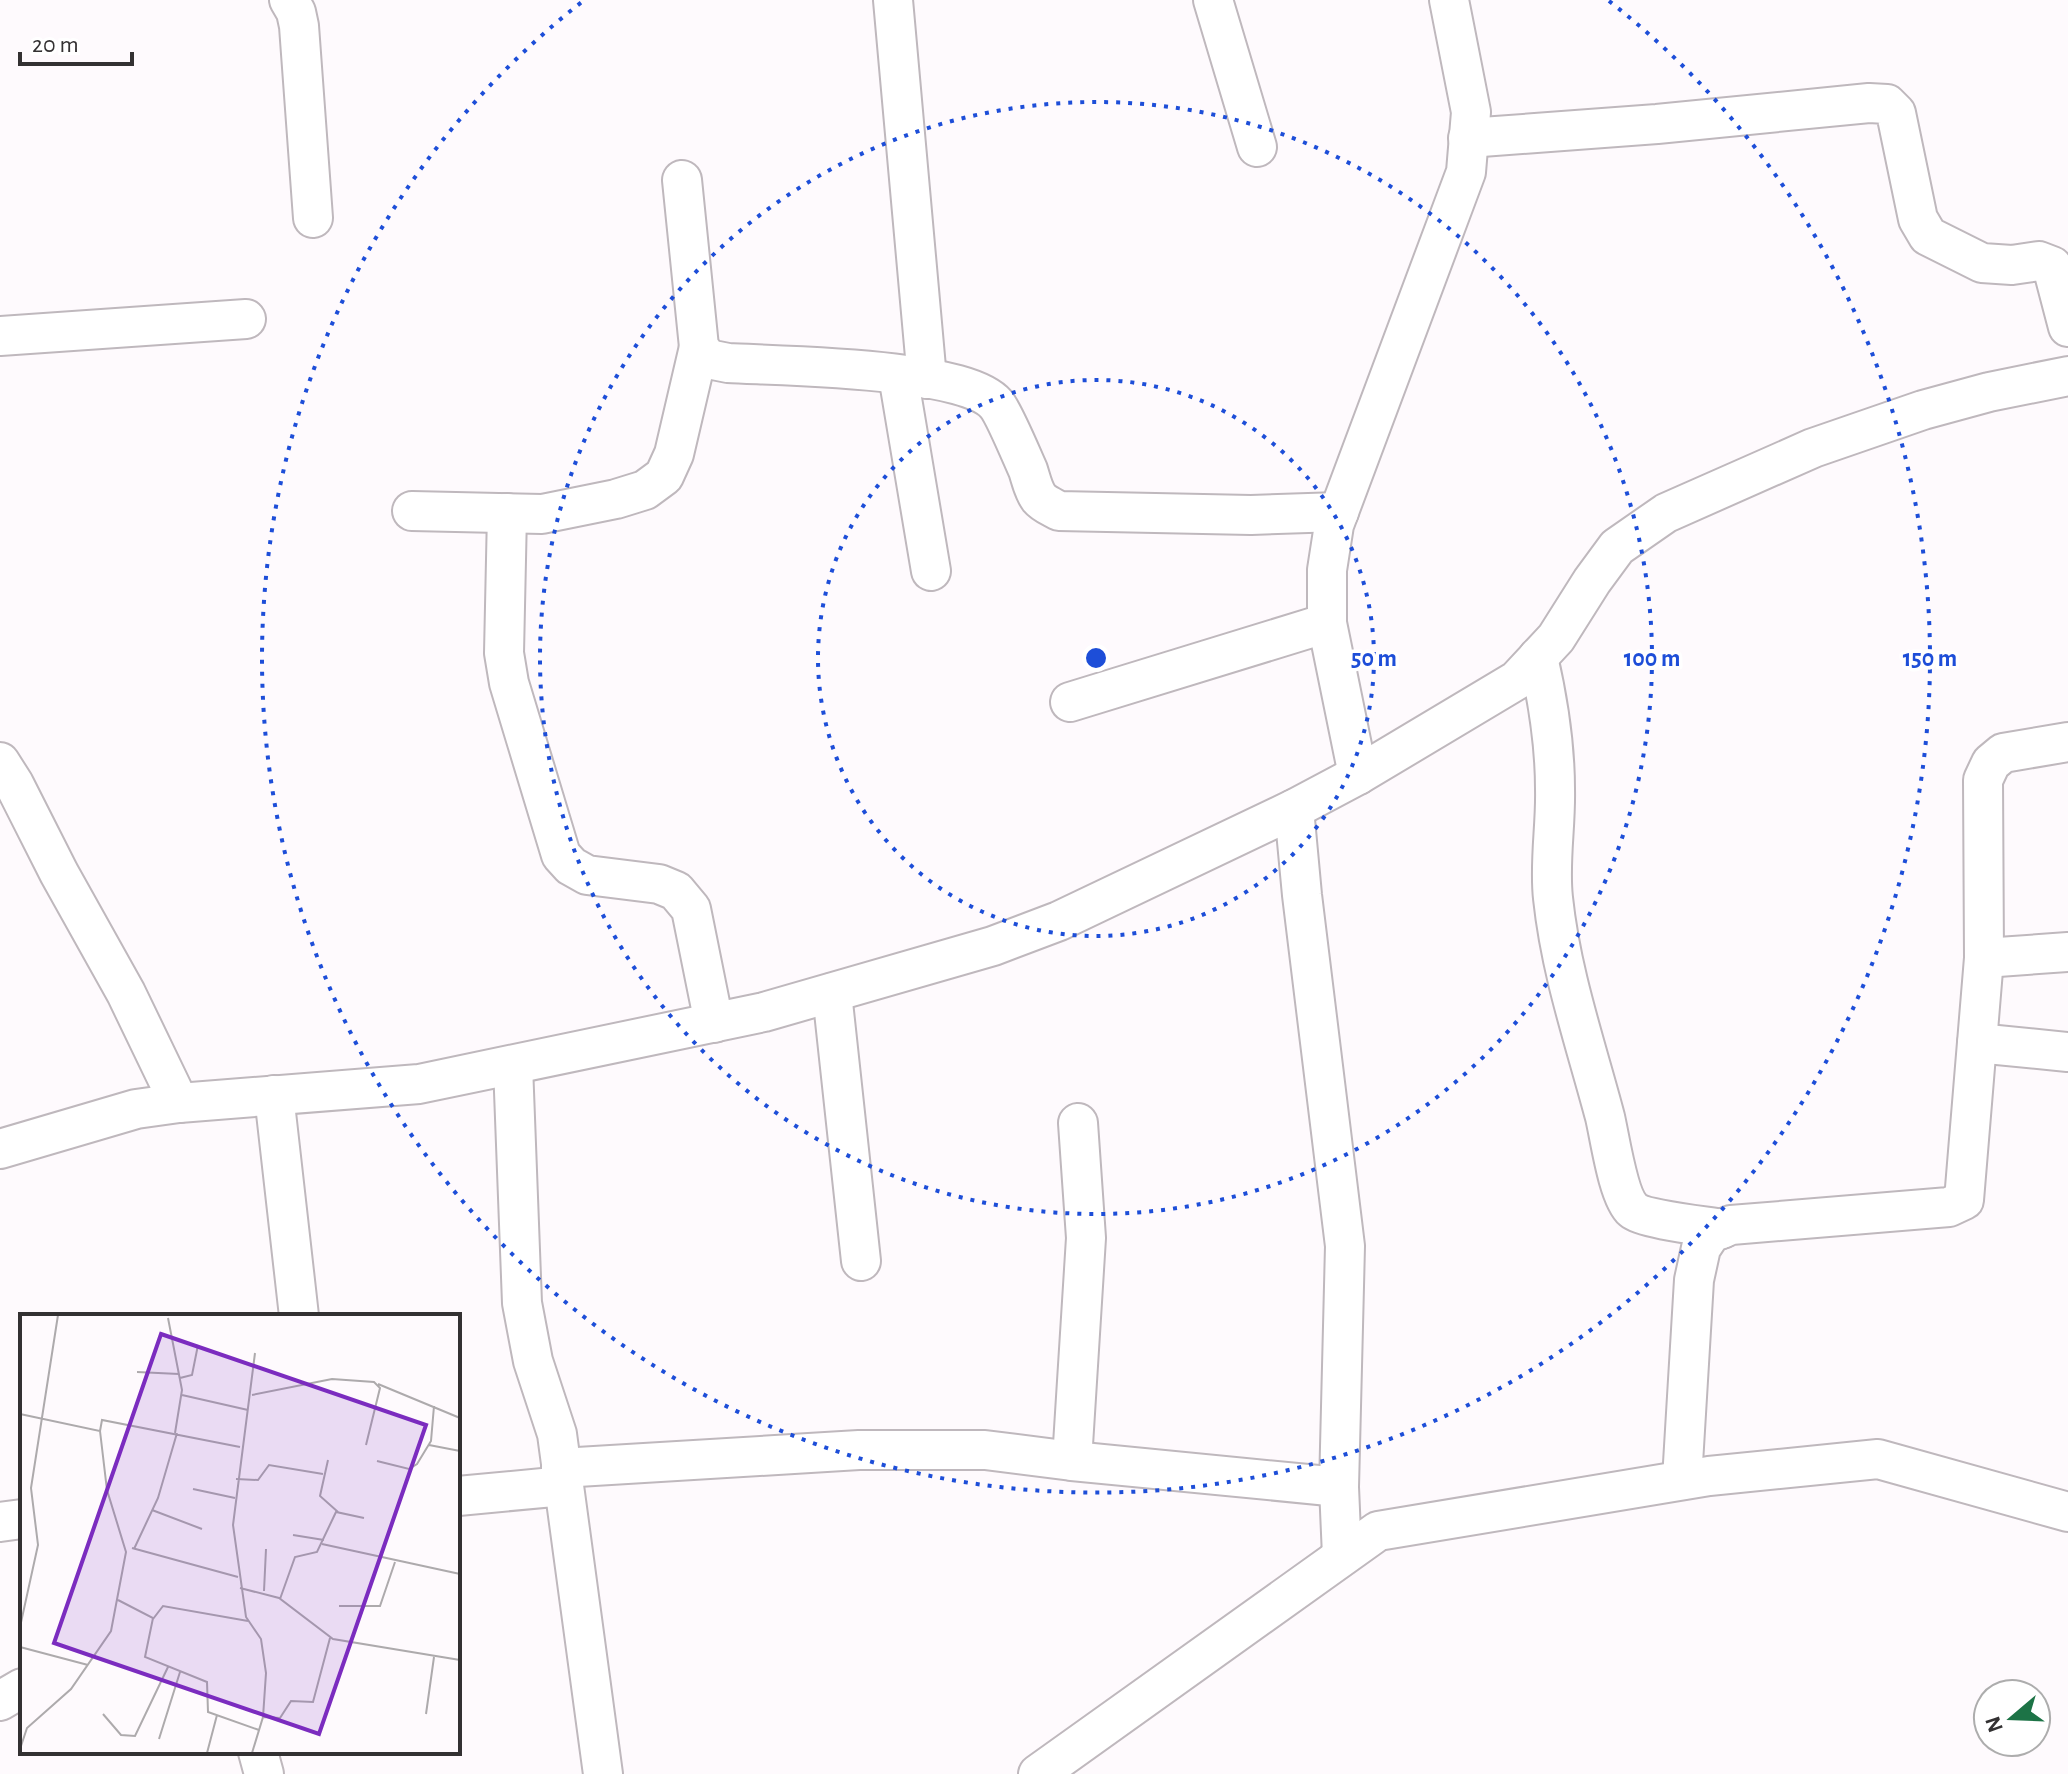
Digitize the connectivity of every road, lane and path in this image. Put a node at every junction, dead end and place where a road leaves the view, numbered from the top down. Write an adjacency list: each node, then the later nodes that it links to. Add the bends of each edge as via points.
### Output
1 (289, 0): 8 (street, via 299,26)
2 (893, 0): 14 (street)
3 (1213, 0): 6 (street)
4 (1449, 0): 5 (street, via 1471,112)
5 (1468, 138): 10 (street, via 1887,104 1896,113 1918,219 1928,236 1982,263 2039,261 2052,266); 16 (street, via 1466,172)
6 (1257, 147)
7 (682, 180): 12 (street)
8 (313, 218)
9 (246, 319): 11 (street)
10 (2068, 327)
11 (0, 336)
12 (699, 347): 14 (street, via 708,359 728,363); 17 (street, via 664,476 645,490 616,499 542,514)
13 (2068, 376): 20 (street, via 1909,415 1813,448 1666,513 1617,547)
14 (913, 377): 16 (street, via 950,382 981,392 997,404 1036,495 1059,511); 18 (street)
15 (412, 511): 17 (street)
16 (1339, 512): 19 (street, via 1327,570)
17 (507, 513): 29 (street, via 504,653 561,855 587,875 676,891 691,909)
18 (931, 571)
19 (1327, 623): 21 (street); 24 (street)
20 (1538, 657): 24 (street, via 1517,680); 37 (street, via 1555,764 1553,899 1567,980 1624,1197 1634,1211)
21 (1070, 702)
22 (2068, 742): 27 (street, via 2003,753 1983,780)
23 (0, 762): 34 (street, via 126,993)
24 (1358, 775): 25 (street)
25 (1294, 809): 28 (street, via 1059,921); 43 (street, via 1345,1246)
26 (2068, 952): 27 (street)
27 (1984, 958): 30 (street)
28 (832, 993): 29 (street); 38 (street)
29 (714, 1023): 32 (street)
30 (1977, 1043): 31 (street); 37 (street, via 1964,1200 1949,1207)
31 (2068, 1052)
32 (513, 1065): 33 (street, via 419,1084); 41 (street, via 522,1303 533,1361 557,1434)
33 (274, 1095): 34 (street); 39 (street)
34 (179, 1103): 36 (street, via 136,1109)
35 (1078, 1123): 40 (street, via 1086,1238)
36 (0, 1149)
37 (1722, 1229): 42 (street, via 1711,1233 1701,1248 1694,1280)
38 (861, 1261)
39 (299, 1314)
40 (1072, 1461): 41 (street, via 985,1450 859,1450); 43 (street)
41 (563, 1477): 44 (street); 53 (street)
42 (1682, 1480): 45 (street, via 1878,1459); 48 (street, via 1378,1531)
43 (1339, 1487): 48 (street)
44 (460, 1496)
45 (2068, 1512)
46 (20, 1519): 47 (street)
47 (0, 1522)
48 (1342, 1556): 54 (street)
49 (20, 1689): 50 (street)
50 (0, 1701)
51 (259, 1754): 52 (street)
52 (264, 1774)
53 (603, 1774)
54 (1038, 1774)

